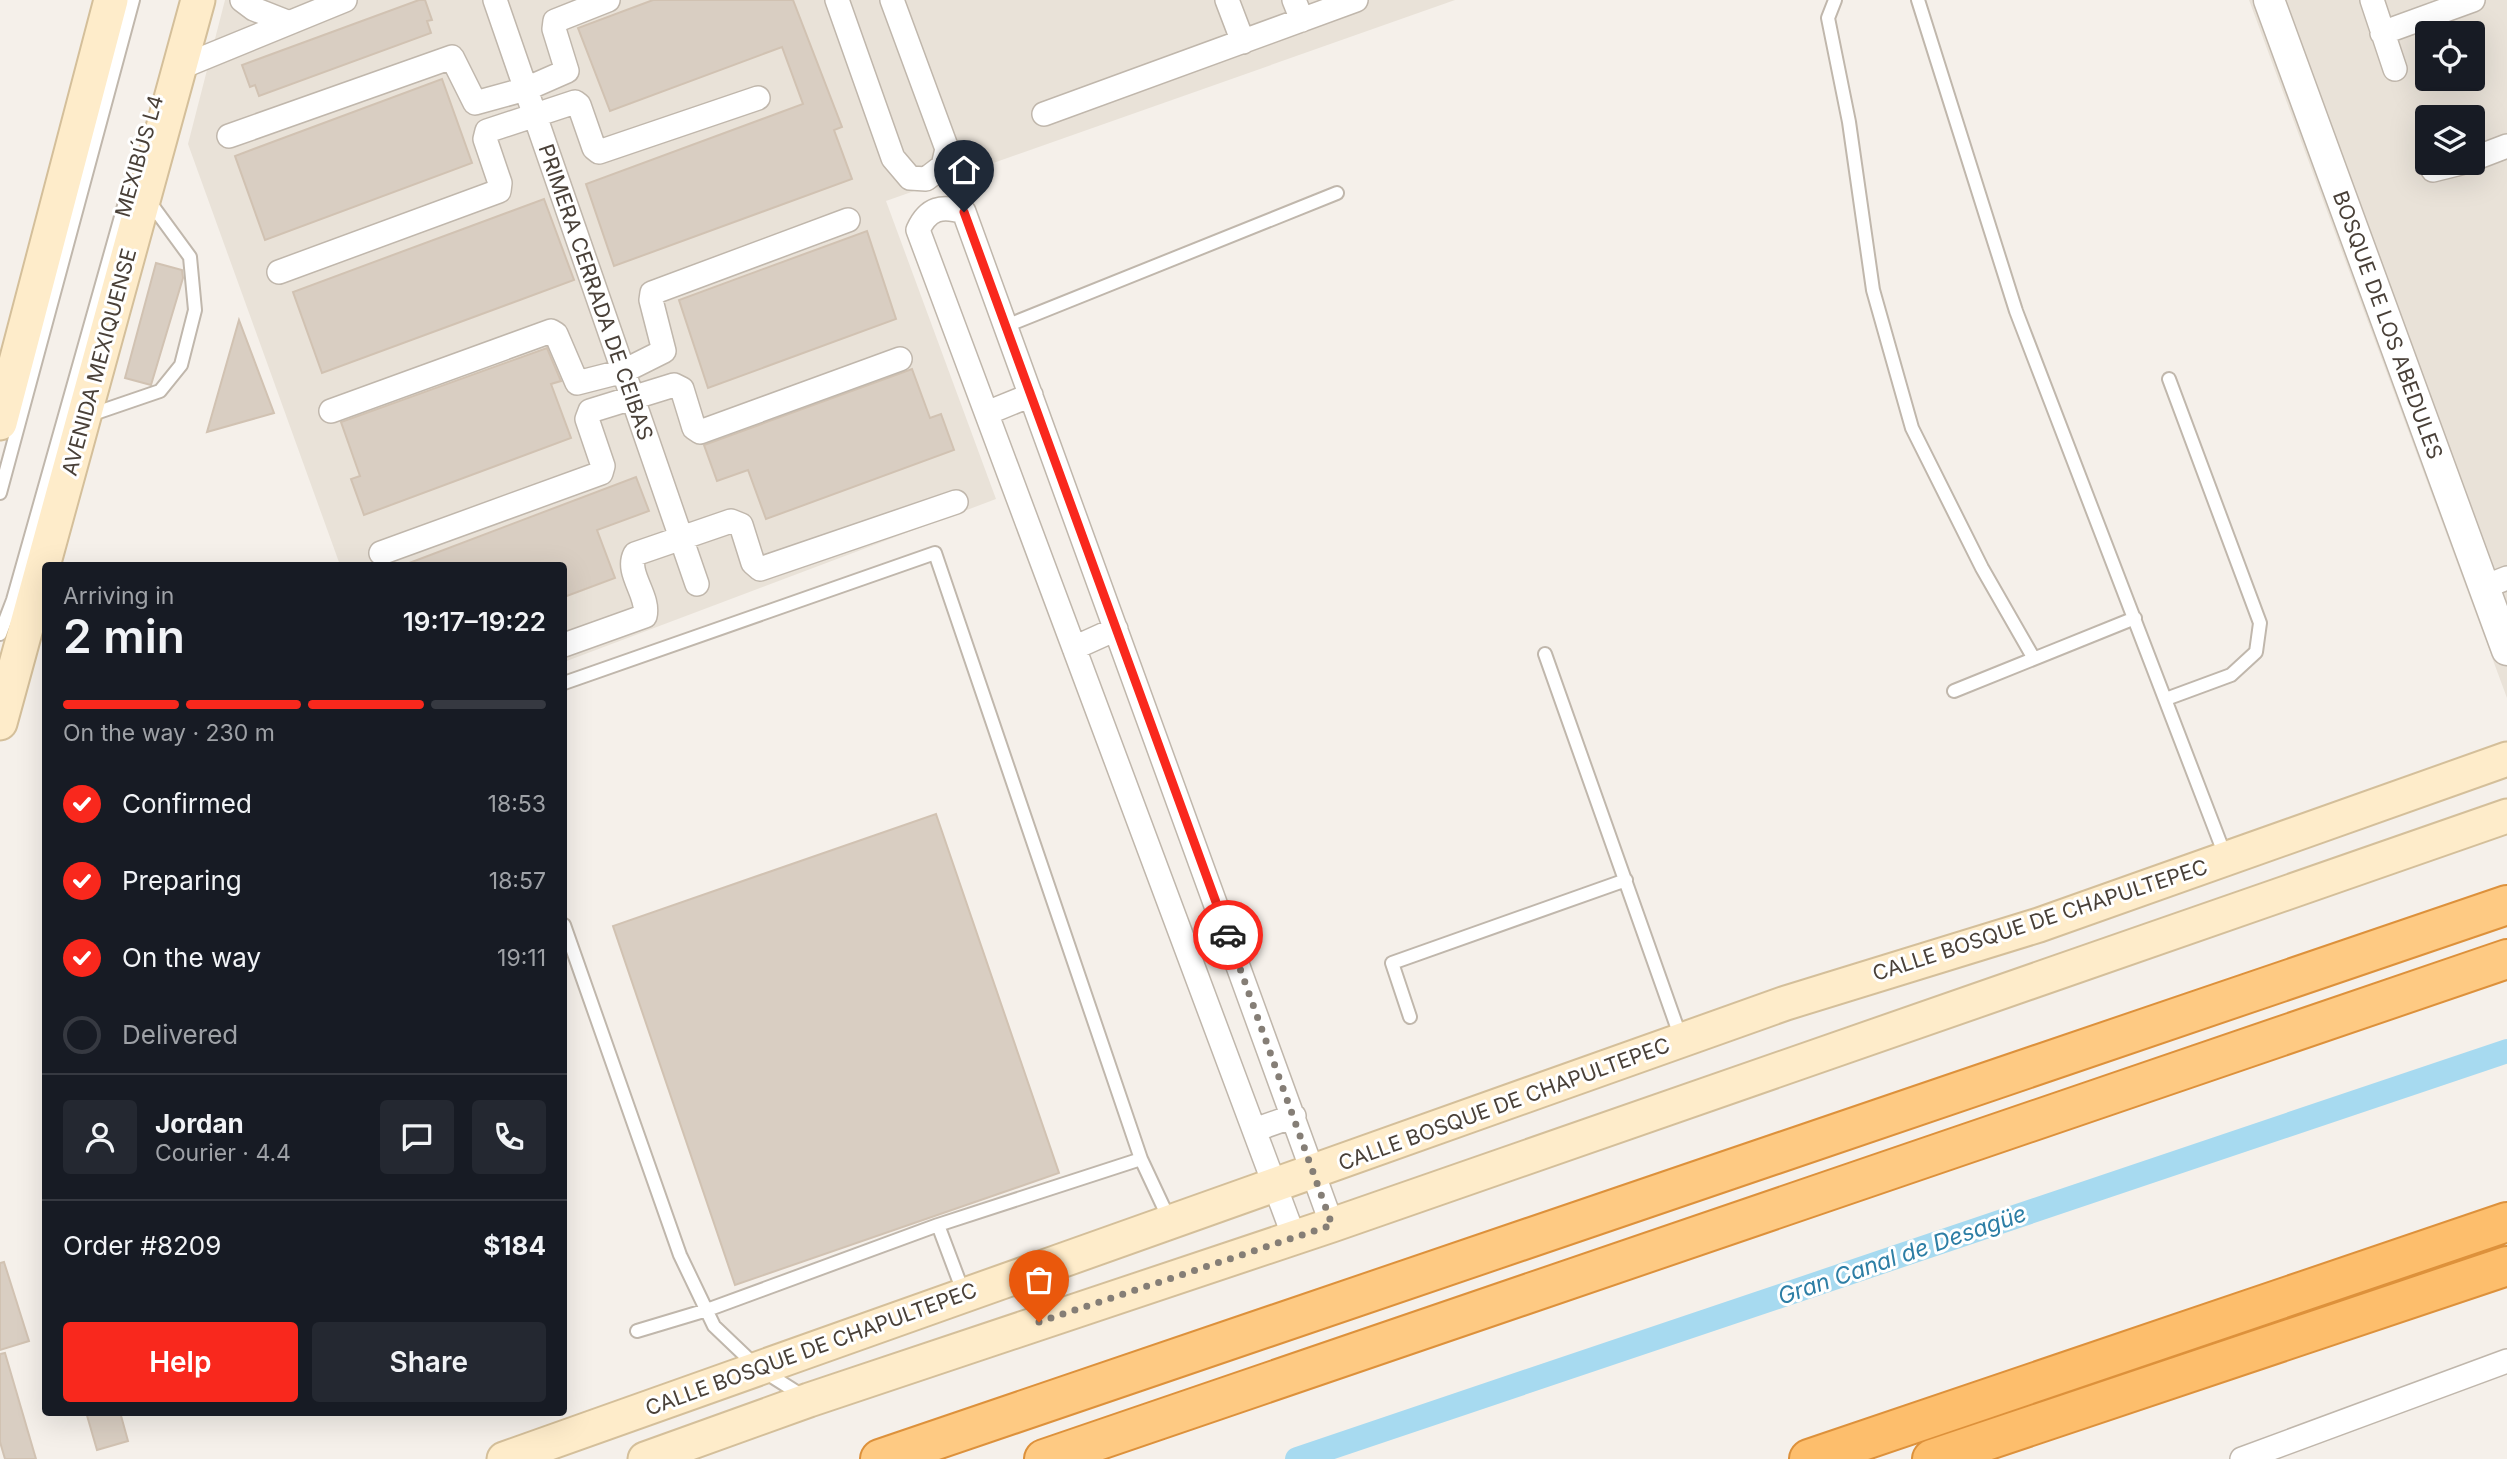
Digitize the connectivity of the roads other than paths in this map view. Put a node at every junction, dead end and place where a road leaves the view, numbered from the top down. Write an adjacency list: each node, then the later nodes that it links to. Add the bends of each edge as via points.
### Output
1 (111, 0): 43 (main road)
2 (133, 0): 44 (lane)
3 (198, 0): 21 (main road, AVENIDA MEXIQUENSE)
4 (242, 0): 18 (street)
5 (345, 0): 18 (street)
6 (495, 0): 23 (street, PRIMERA CERRADA DE CEIBAS)
7 (608, 0): 23 (street, via 555,21 567,71)
8 (837, 0): 9 (street, via 893,158 910,178 926,179 943,166 947,149)
9 (892, 0)
10 (1227, 0): 20 (street)
11 (1356, 0): 17 (street)
12 (1835, 0): 59 (lane, via 1828,18 1849,122 1873,290 1912,428 1982,568)
13 (1918, 0): 52 (lane, via 2016,311)
14 (2269, 0): 50 (street, BOSQUE DE LOS ABEDULES)
15 (2371, 0): 19 (street)
16 (2473, 0): 19 (street)
17 (1298, 10): 20 (street)
18 (287, 22): 21 (street)
19 (2382, 33): 22 (street)
20 (1243, 42): 26 (street)
21 (179, 68): 30 (main road, AVENIDA MEXIQUENSE)
22 (2395, 69)
23 (526, 89): 25 (street, PRIMERA CERRADA DE CEIBAS); 27 (street, via 475,103 452,57)
24 (758, 98): 25 (street, via 599,152 579,105 570,102)
25 (535, 114): 33 (street, via 485,135 499,191); 36 (street, PRIMERA CERRADA DE CEIBAS)
26 (1044, 114)
27 (229, 136)
28 (2507, 146): 29 (street)
29 (2485, 154)
30 (137, 191): 42 (main road, AVENIDA MEXIQUENSE); 42 (lane, via 190,257 195,310 181,365 160,391); 54 (lane, MEXIBÚS L4)
31 (1337, 192): 34 (lane)
32 (848, 220): 36 (street, via 652,293 664,351)
33 (279, 272)
34 (1006, 326): 38 (street); 41 (street, via 964,212 935,209 924,216 918,230)
35 (900, 359): 39 (street, via 700,432 694,428 678,386)
36 (624, 371): 39 (street, PRIMERA CERRADA DE CEIBAS); 40 (street, via 577,383 551,331)
37 (2169, 379): 62 (lane, via 2260,623 2256,652 2231,675)
38 (1031, 395): 41 (street); 53 (street)
39 (632, 398): 46 (street, PRIMERA CERRADA DE CEIBAS); 47 (street, via 588,415 601,473)
40 (331, 411)
41 (987, 413): 56 (street)
42 (84, 417): 48 (main road, AVENIDA MEXIQUENSE)
43 (0, 423)
44 (0, 493)
45 (956, 502): 46 (street, via 760,569 753,563 737,522)
46 (681, 538): 51 (street, PRIMERA CERRADA DE CEIBAS); 55 (street, via 632,558 645,616)
47 (381, 553)
48 (44, 562)
49 (42, 570): 63 (main road, AVENIDA MEXIQUENSE)
50 (2496, 583): 57 (street, BOSQUE DE LOS ABEDULES)
51 (697, 584)
52 (2135, 618): 59 (lane); 62 (lane)
53 (1116, 629): 56 (street); 73 (street)
54 (0, 634)
55 (567, 644)
56 (1074, 648): 74 (street)
57 (2507, 650)
58 (1545, 654): 67 (lane)
59 (2033, 657): 61 (lane)
60 (567, 682): 75 (lane, via 935,553)
61 (1954, 691)
62 (2166, 699): 66 (lane)
63 (0, 723)
64 (2507, 759): 66 (main road, CALLE BOSQUE DE CHAPULTEPEC)
65 (2507, 816): 81 (main road)
66 (2226, 859): 72 (main road, CALLE BOSQUE DE CHAPULTEPEC)
67 (1626, 880): 71 (lane, via 1392,963); 72 (lane)
68 (2507, 905): 92 (highway)
69 (567, 934): 85 (lane, via 680,1255)
70 (2507, 959): 93 (highway)
71 (1410, 1017)
72 (1682, 1041): 76 (main road, CALLE BOSQUE DE CHAPULTEPEC)
73 (1294, 1116): 74 (street); 76 (street)
74 (1254, 1130): 77 (street)
75 (1141, 1159): 78 (lane); 80 (lane)
76 (1314, 1172): 77 (main road, CALLE BOSQUE DE CHAPULTEPEC); 81 (street)
77 (1275, 1186): 78 (main road, CALLE BOSQUE DE CHAPULTEPEC); 82 (street)
78 (1171, 1222): 84 (main road, CALLE BOSQUE DE CHAPULTEPEC)
79 (2507, 1222): 94 (highway)
80 (938, 1225): 84 (lane); 85 (lane)
81 (1332, 1225): 82 (main road)
82 (1294, 1237): 89 (main road)
83 (2507, 1266): 95 (highway)
84 (964, 1294): 88 (main road, CALLE BOSQUE DE CHAPULTEPEC)
85 (708, 1310): 86 (lane); 88 (lane, via 715,1326)
86 (637, 1331)
87 (2507, 1361): 96 (street)
88 (757, 1367): 89 (lane); 90 (main road, CALLE BOSQUE DE CHAPULTEPEC)
89 (809, 1399): 91 (main road)
90 (504, 1459)
91 (645, 1459)
92 (880, 1459)
93 (1044, 1459)
94 (1809, 1459)
95 (1932, 1459)
96 (2242, 1459)

